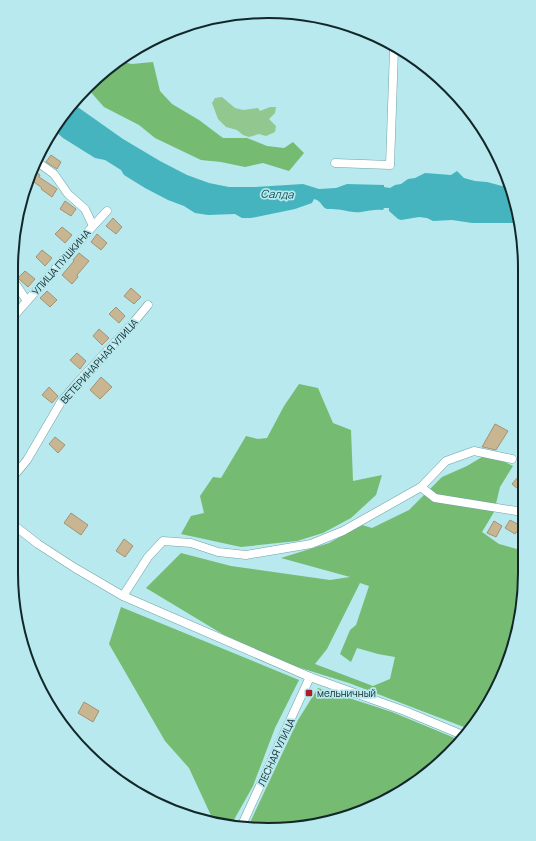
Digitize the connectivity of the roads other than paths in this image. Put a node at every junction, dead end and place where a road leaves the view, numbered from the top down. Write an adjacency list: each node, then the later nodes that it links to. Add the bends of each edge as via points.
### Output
1 (394, 51): 2 (street, via 390,166)
2 (335, 163)
3 (41, 164): 5 (street, via 54,174 68,194 85,209)
4 (107, 211): 5 (street, УЛИЦА ПУШКИНА)
5 (93, 226): 7 (street, УЛИЦА ПУШКИНА)
6 (18, 288): 7 (street)
7 (27, 301): 9 (street, УЛИЦА ПУШКИНА)
8 (148, 305): 11 (street, ВЕТЕРИНАРНАЯ УЛИЦА, via 61,402 28,460)
9 (18, 311)
10 (512, 459): 12 (street, via 474,451 446,461)
11 (18, 471)
12 (421, 487): 13 (street, via 435,498); 15 (street, via 343,531 311,544 246,555 218,552 191,543 163,541 148,557)
13 (518, 511)
14 (18, 528): 15 (street, via 75,568)
15 (123, 596): 16 (street)
16 (310, 677): 17 (street); 18 (street, ЛЕСНАЯ УЛИЦА)
17 (459, 734)
18 (244, 822)

